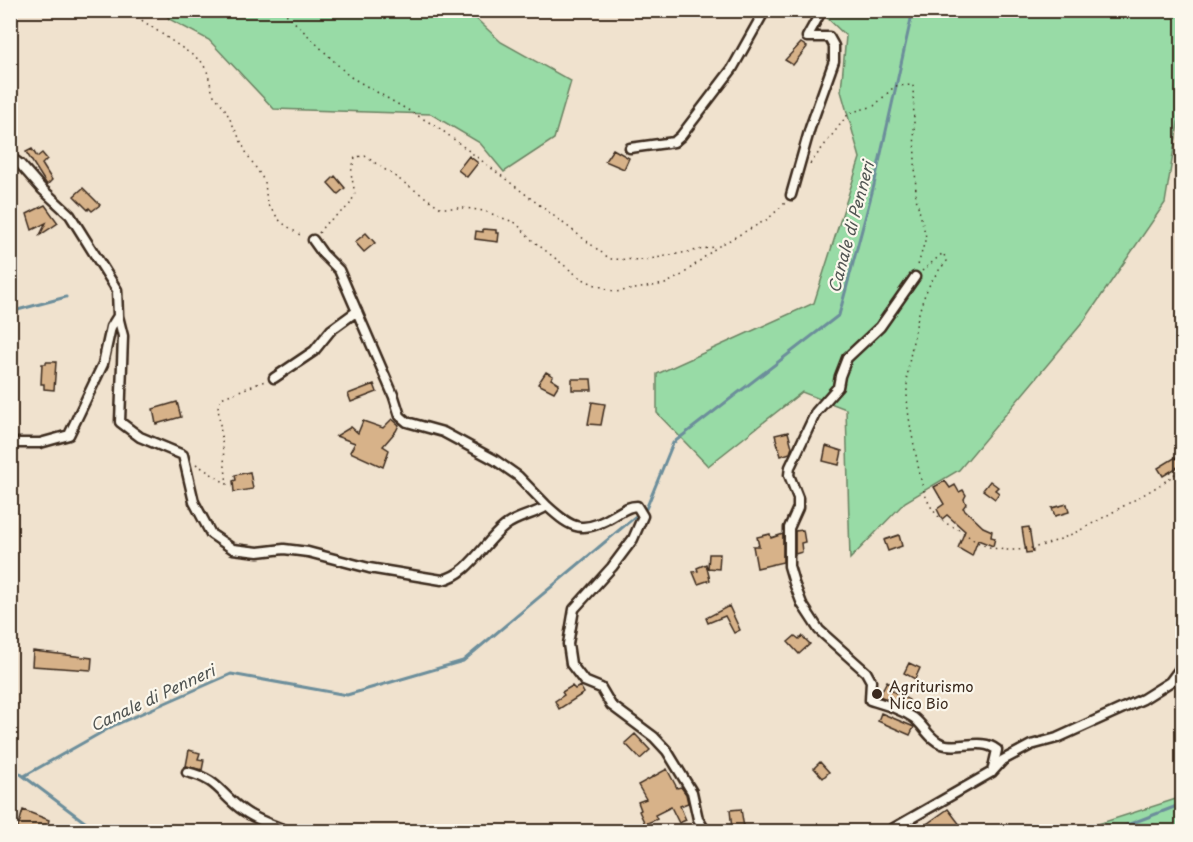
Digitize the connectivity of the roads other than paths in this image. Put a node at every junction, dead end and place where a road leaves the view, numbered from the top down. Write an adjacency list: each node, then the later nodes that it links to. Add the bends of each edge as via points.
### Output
1 (765, 10): 3 (street, via 732,69 681,136 674,142)
2 (822, 10): 5 (street, via 807,37 829,37 834,46 834,61)
3 (630, 148)
4 (10, 157): 9 (street, via 70,215 117,290)
5 (791, 195)
6 (314, 240): 8 (street, via 339,270)
7 (915, 277): 15 (street, via 880,327 847,358 838,387 816,412 789,467 798,508 789,528 789,566 812,622 866,672 871,681 870,700 904,712 941,744 992,746 996,750)
8 (357, 311): 10 (street, via 331,330 314,351); 12 (street, via 400,416 407,422 443,432 495,460 518,476)
9 (118, 316): 11 (street, via 111,327 103,364 69,435 40,443); 12 (street, via 123,336 120,422 141,437 183,455 194,502 211,534 233,549 308,552 369,568 442,580 452,578 503,527)
10 (274, 378)
11 (10, 443)
12 (547, 506): 17 (street, via 566,523 577,527 604,522 629,506 637,506 643,516 633,539 612,567 573,609 568,644 572,664 584,681 601,688 610,705 667,751 692,792 698,819)
13 (1182, 666): 15 (street, via 1170,682 1143,699 1065,735 1031,745 1004,760)
14 (187, 772): 16 (street, via 203,776 222,789 245,812)
15 (992, 772): 18 (street)
16 (291, 831)
17 (706, 831)
18 (887, 831)

